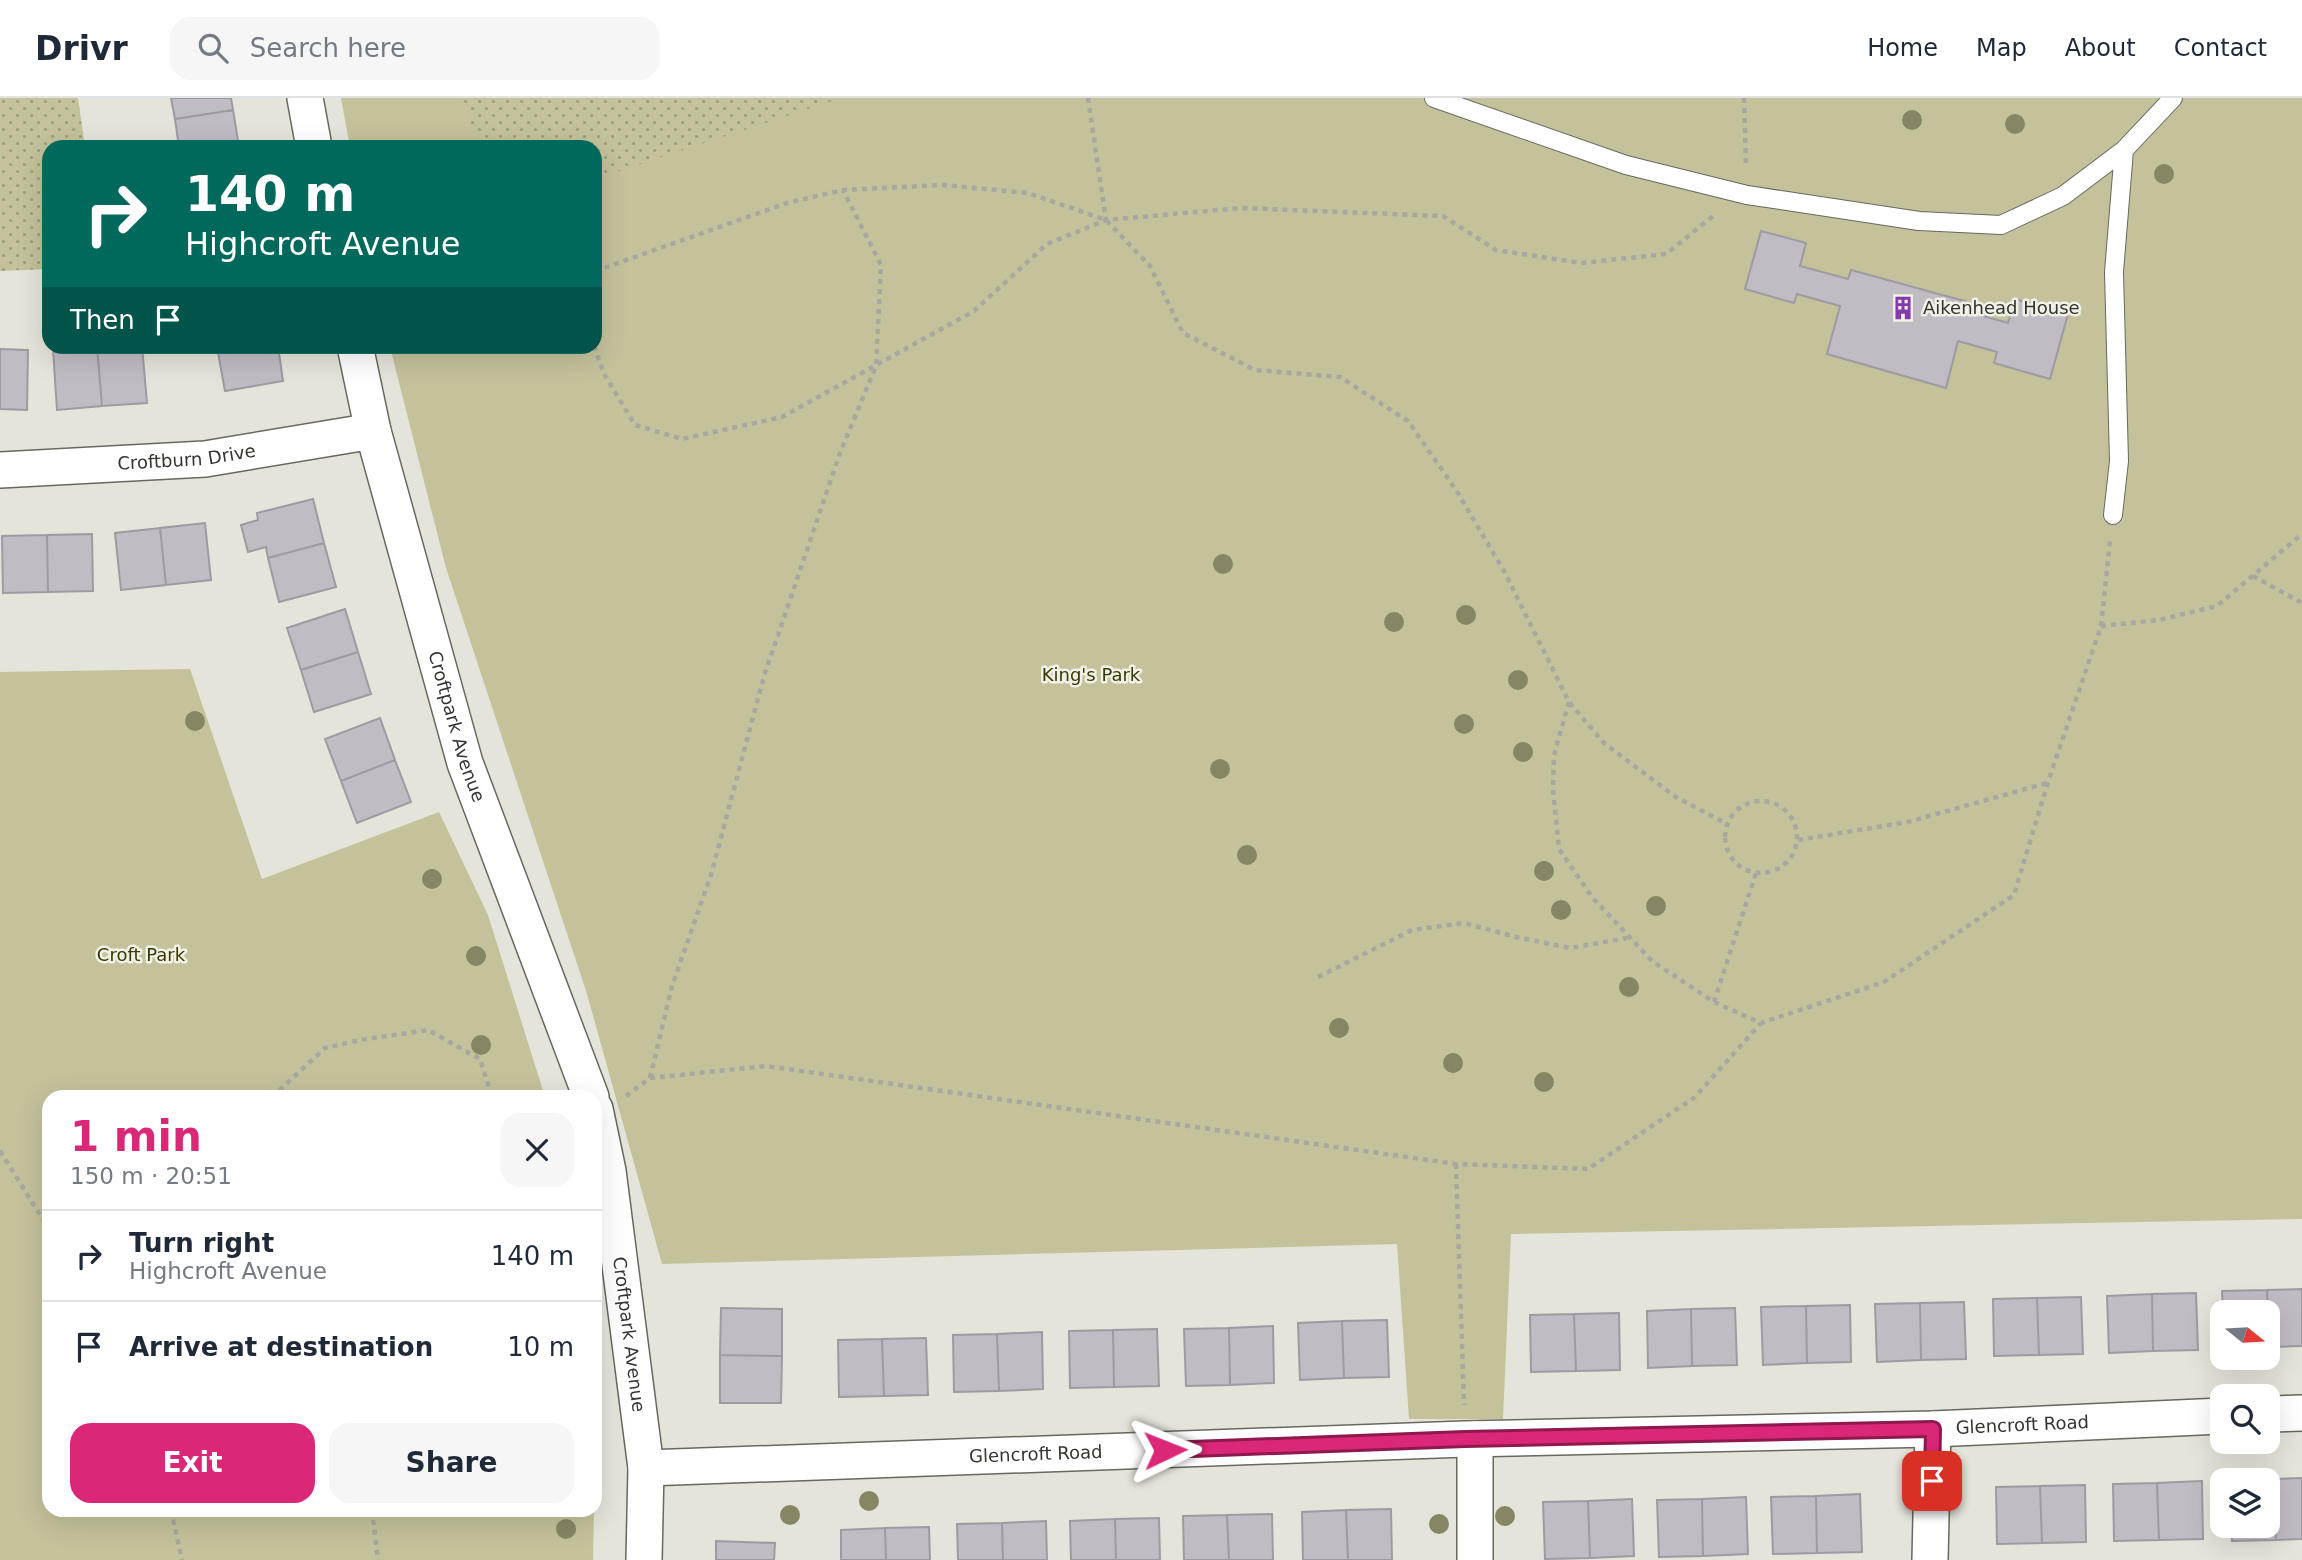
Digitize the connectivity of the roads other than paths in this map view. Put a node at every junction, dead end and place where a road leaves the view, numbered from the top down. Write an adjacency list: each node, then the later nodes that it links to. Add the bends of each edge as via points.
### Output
1 (305, 98): 4 (street)
2 (1434, 98): 5 (lane, via 1626,164 1747,195 1919,220 2001,225 2063,196)
3 (2173, 98): 5 (lane)
4 (313, 140)
5 (2124, 150): 9 (lane, via 2114,272 2119,461)
6 (357, 354): 7 (street, Croftpark Avenue)
7 (373, 431): 8 (street, Croftburn Drive, via 205,459); 10 (street, Croftpark Avenue, via 465,763)
8 (0, 470)
9 (2113, 516)
10 (588, 1090)
11 (602, 1142): 17 (street, Croftpark Avenue)
12 (2302, 1413): 13 (street)
13 (2280, 1414)
14 (2210, 1417): 15 (street, Glencroft Road)
15 (1933, 1429): 16 (street, Glencroft Road); 20 (street)
16 (1470, 1439): 17 (street, Glencroft Road); 19 (street)
17 (646, 1468): 18 (street, Croftpark Avenue)
18 (644, 1560)
19 (1475, 1560)
20 (1930, 1560)

